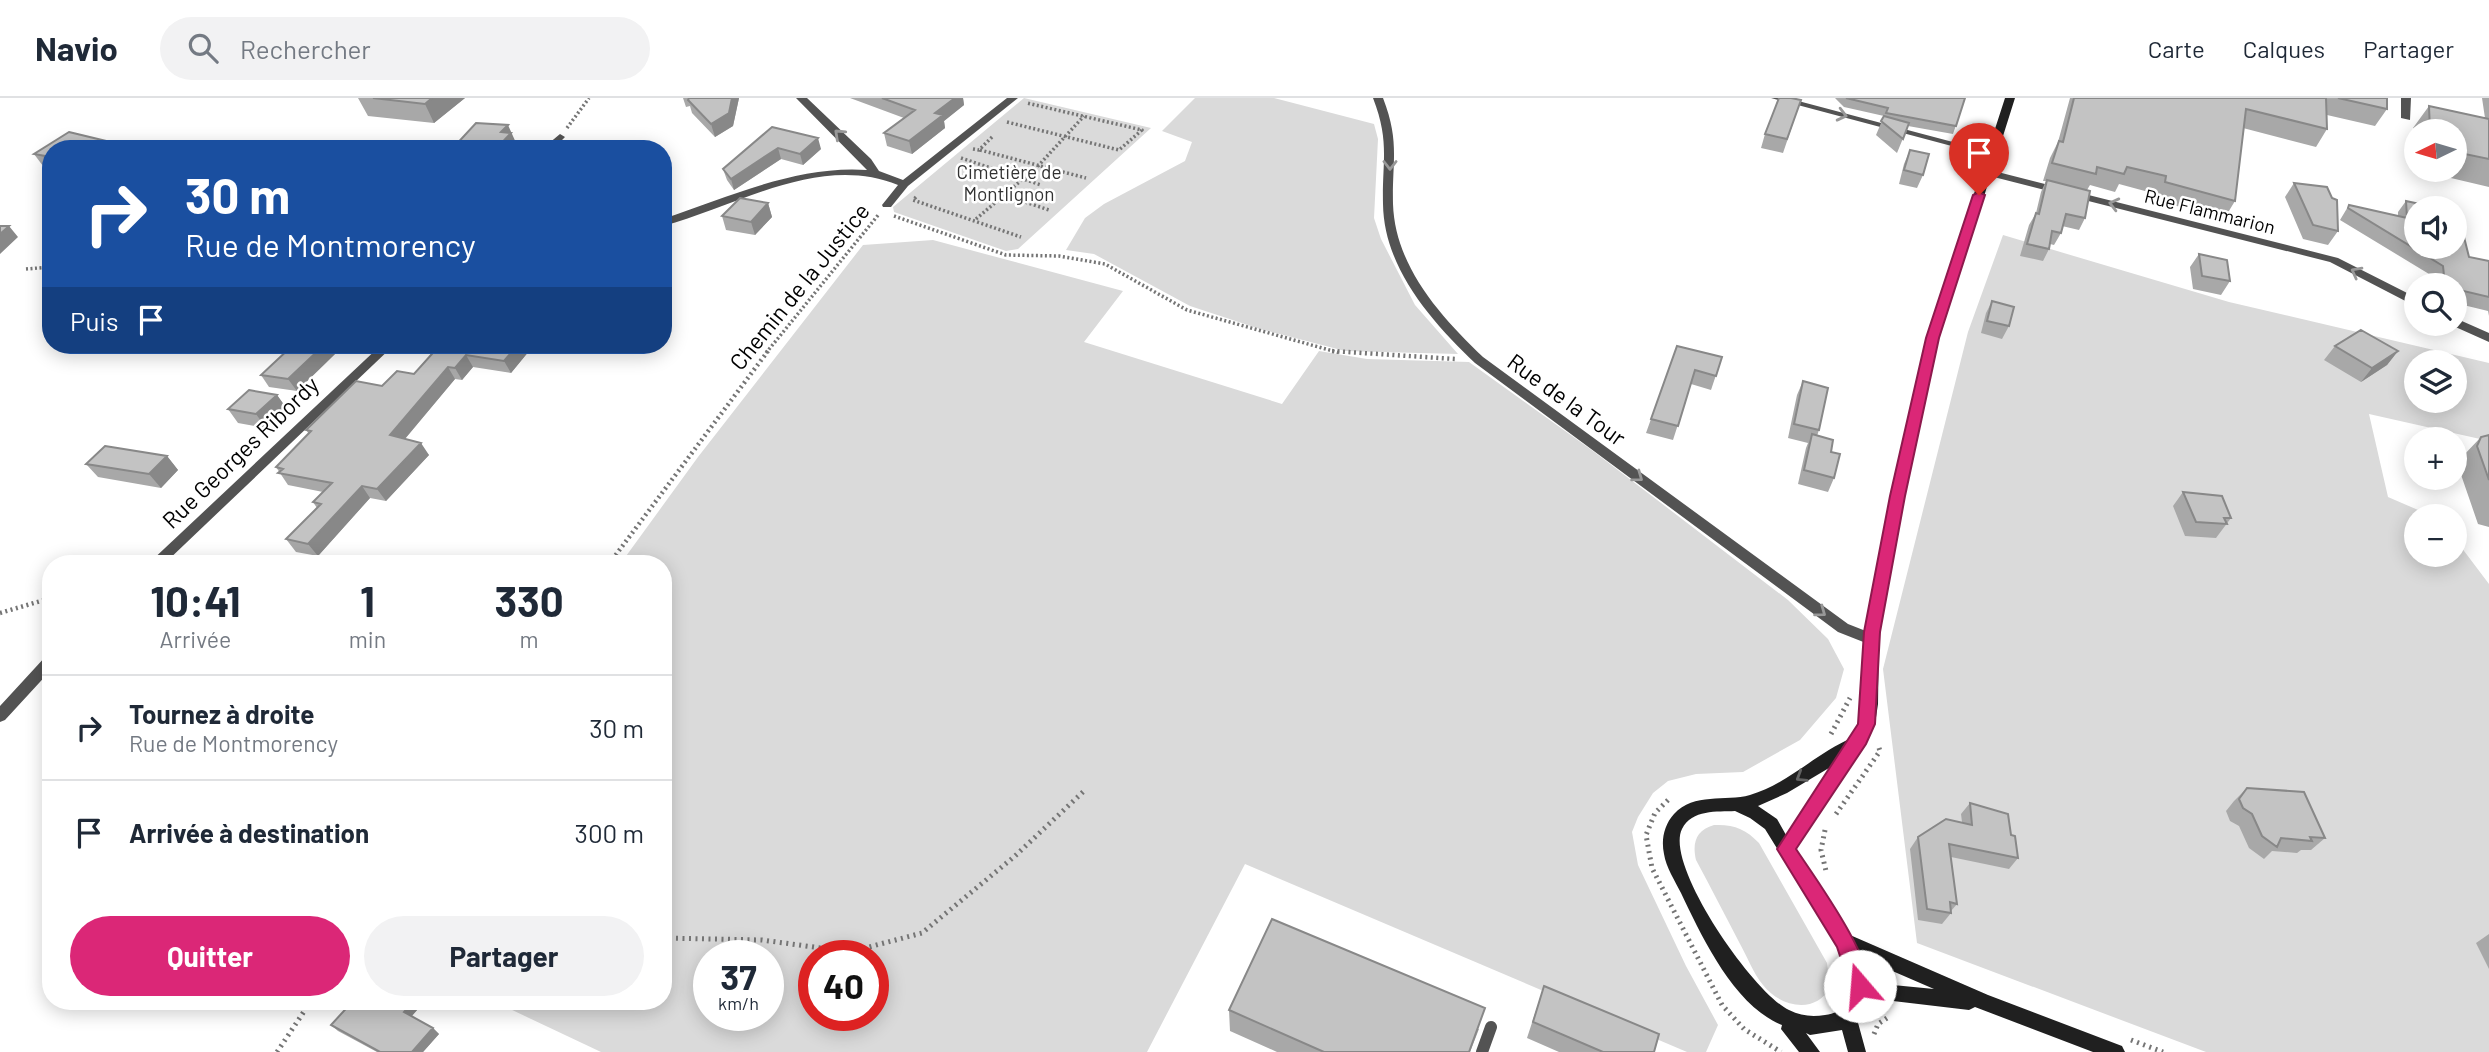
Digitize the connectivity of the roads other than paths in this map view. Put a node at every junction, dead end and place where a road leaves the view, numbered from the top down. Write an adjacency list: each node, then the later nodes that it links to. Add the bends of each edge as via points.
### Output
1 (801, 98): 12 (street, one-way to 1)
2 (1013, 98): 13 (street)
3 (1378, 98): 21 (street, Rue de la Tour, one-way to 21, via 1389,130 1390,233 1423,302 1446,330 1479,360 1843,628)
4 (1776, 98): 10 (street, one-way to 10)
5 (2008, 98): 10 (street)
6 (2406, 98): 7 (street)
7 (2406, 118)
8 (560, 137): 9 (street)
9 (557, 140)
10 (1993, 154): 11 (street)
11 (1986, 172): 16 (street, Rue Flammarion, one-way to 11, via 2334,260); 21 (street, via 1933,338)
12 (875, 173): 13 (street); 15 (street, via 847,171 798,180)
13 (904, 184): 14 (street)
14 (887, 205)
15 (672, 220)
16 (2404, 296)
17 (2467, 328): 18 (street)
18 (2489, 338)
19 (378, 354): 20 (street, Rue Georges Ribordy)
20 (165, 555)
21 (1871, 639): 24 (street, via 1870,705)
22 (42, 670): 23 (street)
23 (0, 716)
24 (1858, 741): 25 (street, one-way to 25, via 1791,784); 26 (street)
25 (1740, 806): 26 (street, via 1771,824); 32 (street, via 1718,803 1683,815 1671,835 1673,859 1730,977 1756,1010)
26 (1786, 849): 27 (street)
27 (1844, 941): 28 (street, via 1856,967); 29 (street)
28 (1858, 998): 29 (street, via 1893,993); 30 (street)
29 (1984, 1002): 36 (street)
30 (1848, 1018): 32 (street, via 1819,1031); 35 (street)
31 (1491, 1027): 33 (lane)
32 (1790, 1029): 34 (street)
33 (1482, 1052)
34 (1811, 1052)
35 (1857, 1052)
36 (2116, 1052)

